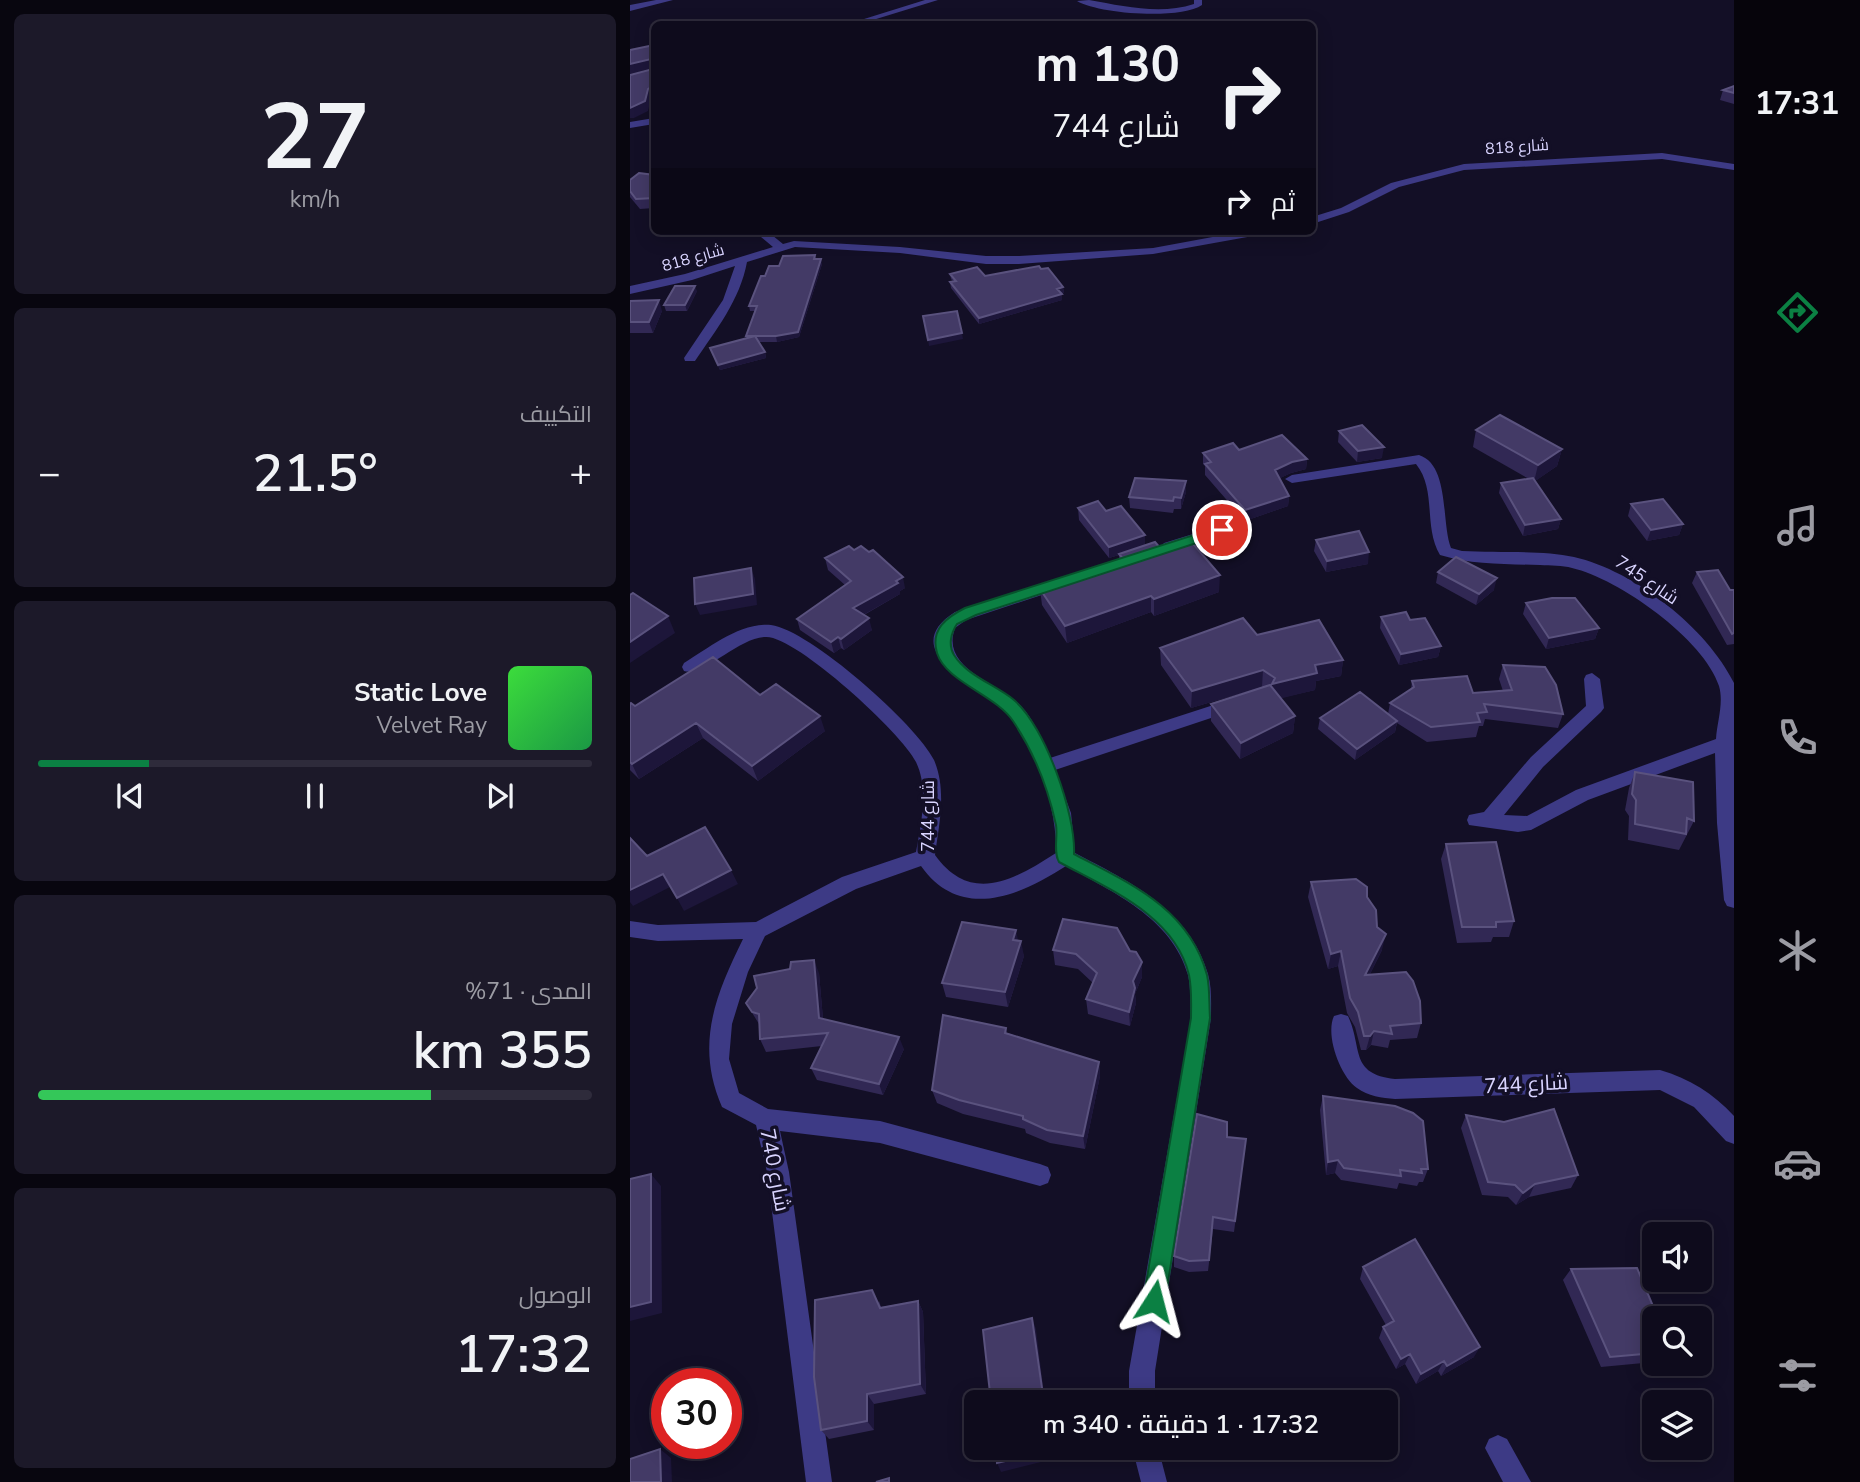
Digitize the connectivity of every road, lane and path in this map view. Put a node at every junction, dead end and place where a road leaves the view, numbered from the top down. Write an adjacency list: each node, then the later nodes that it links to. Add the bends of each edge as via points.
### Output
1 (669, 0): 5 (street)
2 (934, 0): 6 (street)
3 (1198, 0): 4 (street, via 1198,5 1177,11)
4 (1081, 1)
5 (630, 8)
6 (862, 21)
7 (651, 122): 8 (street)
8 (630, 125)
9 (1734, 167): 10 (street, شارع 818, via 1662,156 1464,167 1395,185)
10 (1316, 220)
11 (765, 235): 13 (street)
12 (1242, 235): 13 (street, شارع 818, via 1153,251 1018,260 794,244)
13 (780, 247): 14 (street, شارع 818)
14 (742, 260): 15 (street, شارع 818); 16 (street, via 733,295)
15 (630, 290)
16 (690, 358)
17 (1292, 479): 24 (street, شارع 745, via 1419,459 1435,482 1445,551 1587,566 1619,582 1682,627 1712,659 1728,689)
18 (1222, 530): 19 (street)
19 (1159, 551)
20 (1082, 576): 25 (street, via 970,611 952,621 943,640 945,653 957,669 1011,706)
21 (690, 667): 26 (street, شارع 744, via 740,638 765,631 790,637 819,656 920,750 931,796)
22 (1592, 679): 24 (street, via 1595,708 1482,819 1531,823 1582,795)
23 (1250, 699): 25 (street)
24 (1724, 743): 28 (street, شارع 745)
25 (1046, 766): 27 (street, via 1064,824)
26 (925, 857): 27 (street, شارع 744, via 951,885 976,890 1010,886); 30 (street, via 849,883)
27 (1065, 857): 35 (street, via 1163,915 1181,936 1198,975 1201,1018)
28 (1734, 900)
29 (630, 929): 30 (street, via 658,933)
30 (758, 930): 32 (street, شارع 740, via 745,952 721,1026 717,1054 730,1100)
31 (1341, 1023): 33 (street, شارع 744, via 1349,1059 1356,1074 1369,1085 1395,1089 1660,1080 1677,1084 1710,1104)
32 (766, 1119): 34 (street, via 880,1132); 38 (street, شارع 740, via 778,1172)
33 (1734, 1133)
34 (1040, 1175)
35 (1142, 1390)
36 (1498, 1448): 40 (street)
37 (1148, 1460): 39 (street)
38 (819, 1482)
39 (1153, 1482)
40 (1518, 1482)

